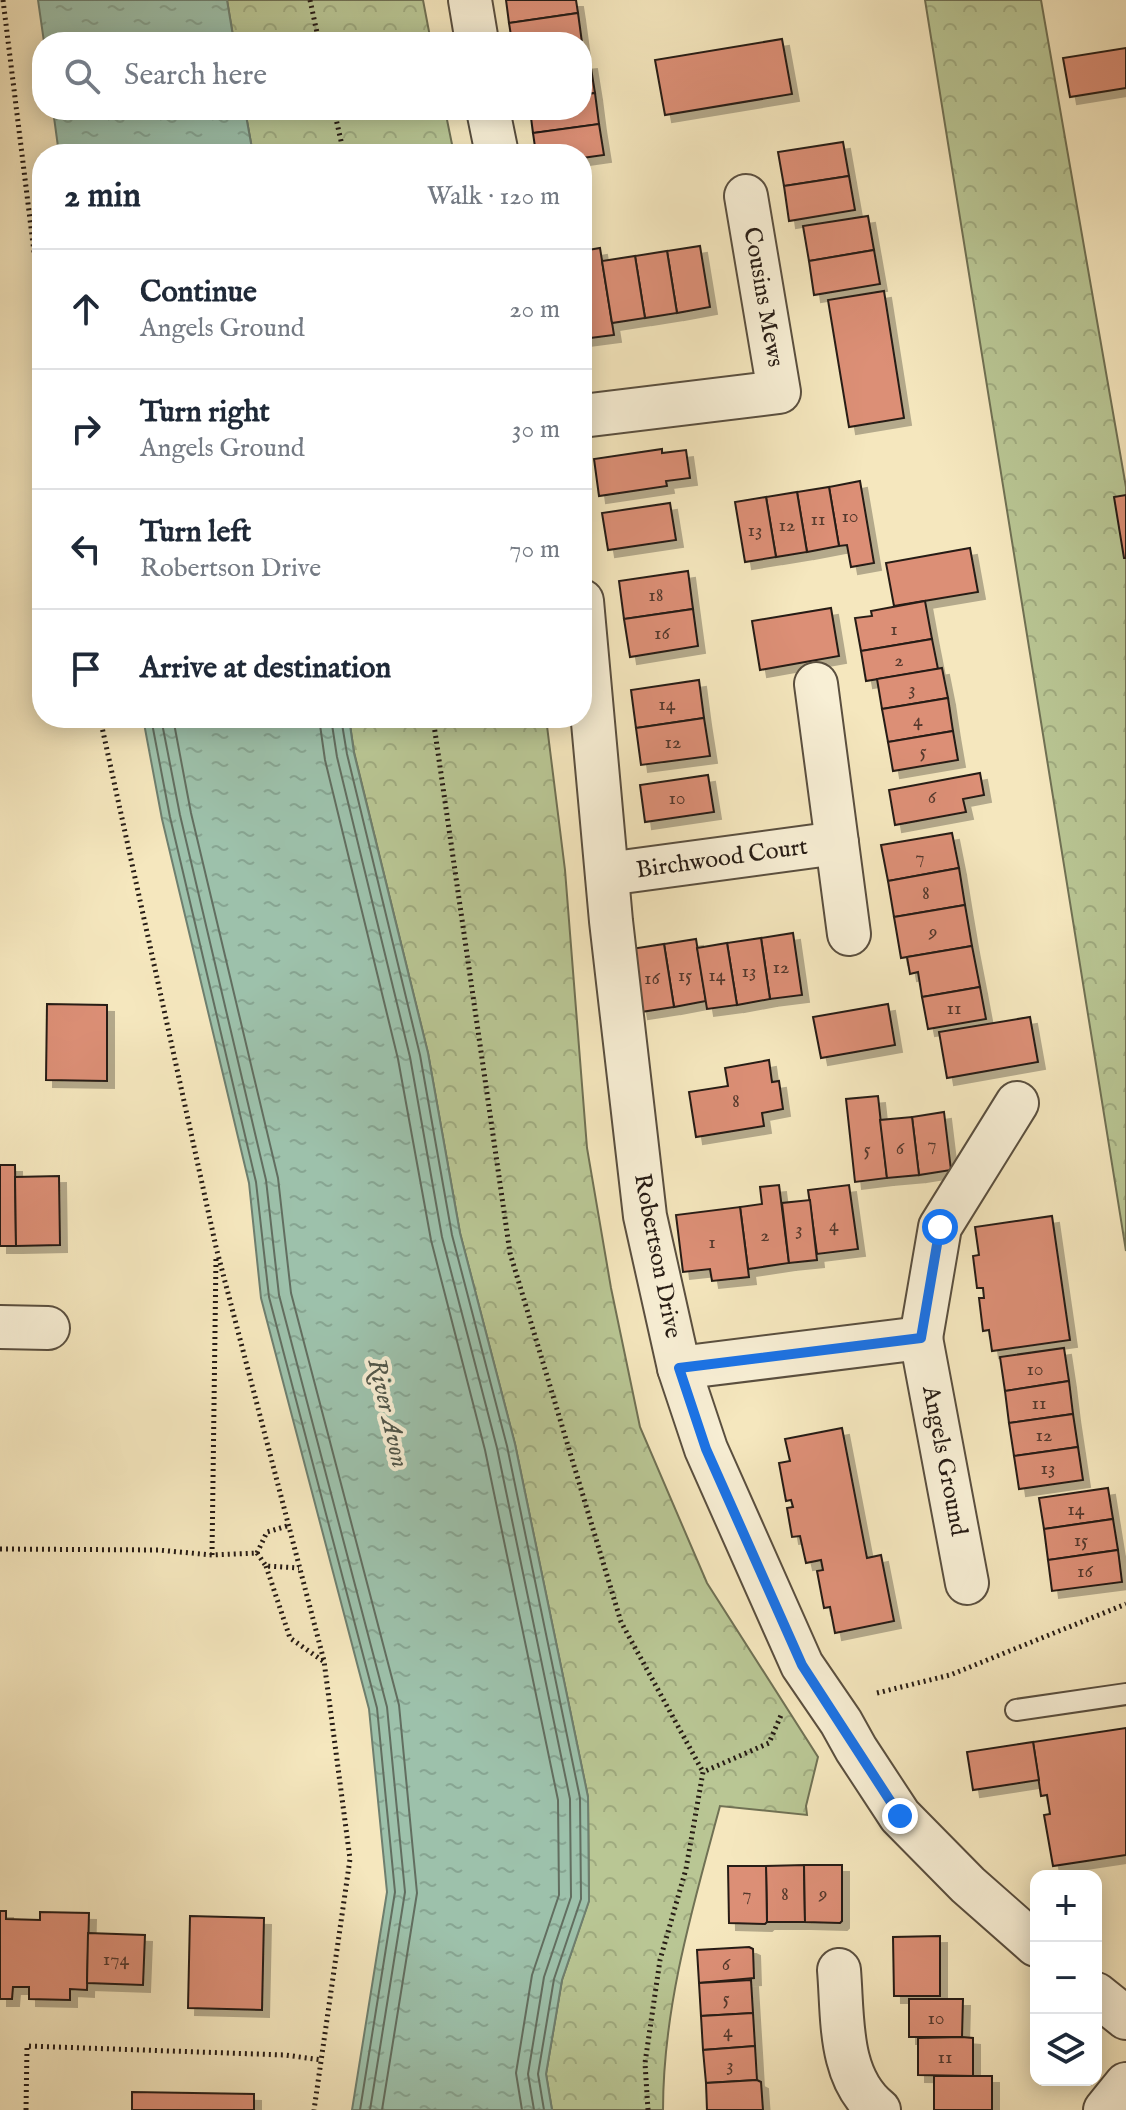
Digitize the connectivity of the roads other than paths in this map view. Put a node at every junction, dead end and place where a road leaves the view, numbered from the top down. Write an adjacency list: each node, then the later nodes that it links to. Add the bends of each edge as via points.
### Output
1 (470, 0): 2 (street)
2 (475, 32)
3 (490, 120): 4 (street)
4 (495, 144)
5 (746, 196): 6 (street, Cousins Mews, via 779,392)
6 (592, 415)
7 (816, 684): 9 (street, Birchwood Court)
8 (592, 710): 10 (street, Robertson Drive)
9 (837, 843): 10 (street, Birchwood Court); 11 (street, Birchwood Court)
10 (607, 874): 16 (street, Robertson Drive, via 645,1216)
11 (849, 934)
12 (1017, 1103): 15 (street, Angels Ground, via 940,1227)
13 (0, 1327): 14 (street)
14 (48, 1328)
15 (921, 1338): 16 (street); 17 (street, Angels Ground)
16 (679, 1368): 20 (street, Robertson Drive, via 706,1449 802,1665 900,1816)
17 (967, 1583)
18 (1126, 1694): 19 (lane)
19 (1016, 1710)
20 (1033, 1942)
21 (839, 1970): 25 (street, via 847,2057 860,2091)
22 (1102, 1999): 23 (street)
23 (1126, 2018)
24 (1126, 2084): 26 (street)
25 (879, 2110)
26 (1105, 2110)

